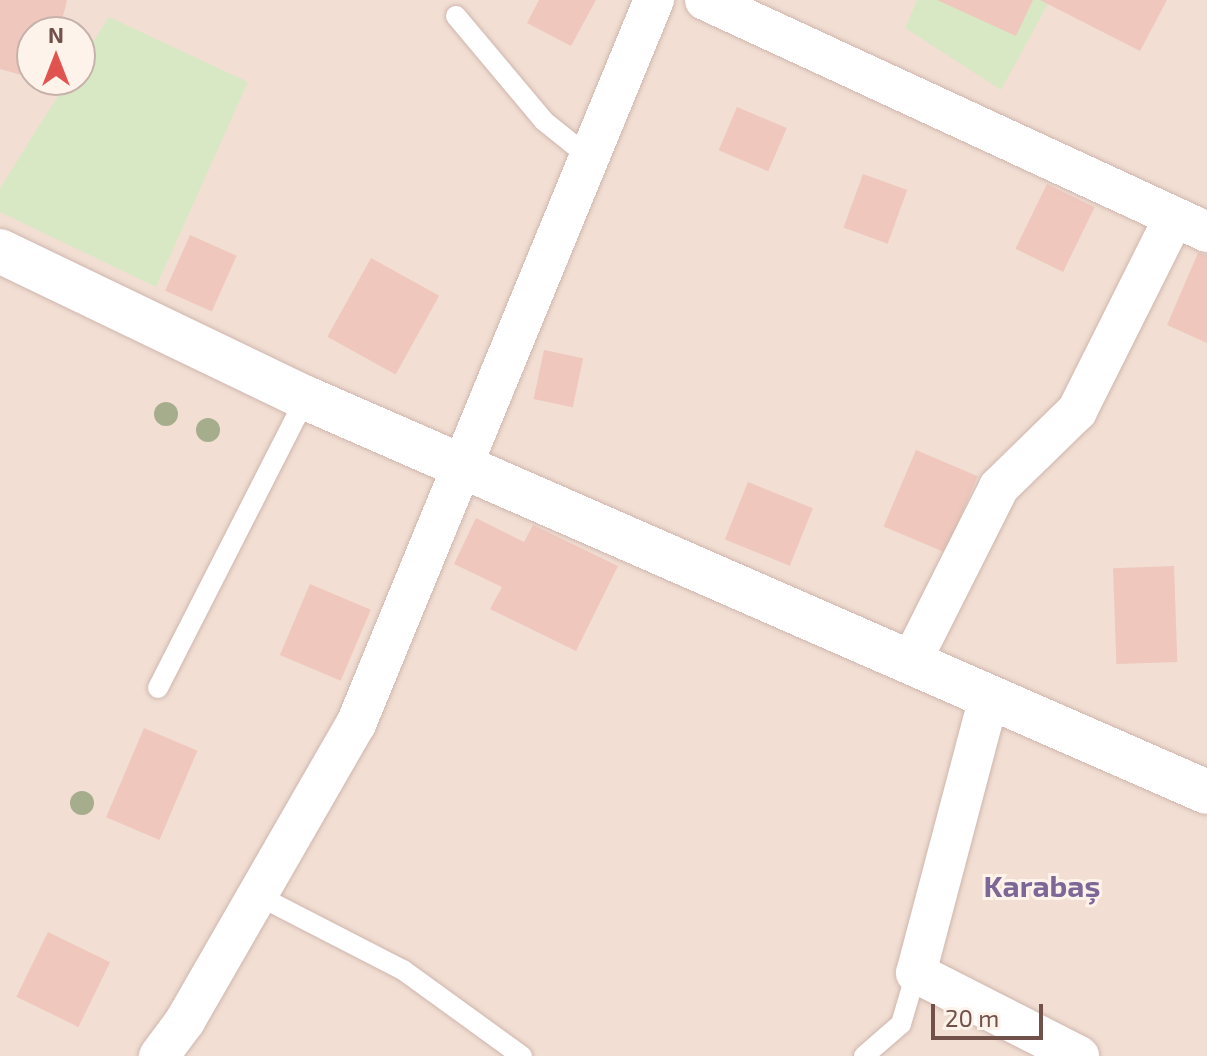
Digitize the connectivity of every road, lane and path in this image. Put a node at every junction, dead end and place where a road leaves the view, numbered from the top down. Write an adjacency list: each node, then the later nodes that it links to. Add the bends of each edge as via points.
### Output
1 (654, 0): 4 (street)
2 (705, 0): 5 (street)
3 (456, 16): 4 (lane, via 544,121)
4 (590, 158): 8 (street)
5 (1190, 225): 9 (street, via 1077,411 999,487)
6 (1, 253): 7 (street)
7 (306, 398): 8 (street); 10 (lane)
8 (464, 465): 9 (street); 13 (street, via 356,724)
9 (911, 662): 11 (street)
10 (158, 688)
11 (989, 697): 12 (street); 14 (street)
12 (1207, 792)
13 (257, 895): 15 (street, via 185,1021); 16 (lane, via 403,970)
14 (916, 973): 17 (lane, via 901,1024); 18 (street)
15 (159, 1056)
16 (522, 1056)
17 (864, 1056)
18 (1079, 1056)

